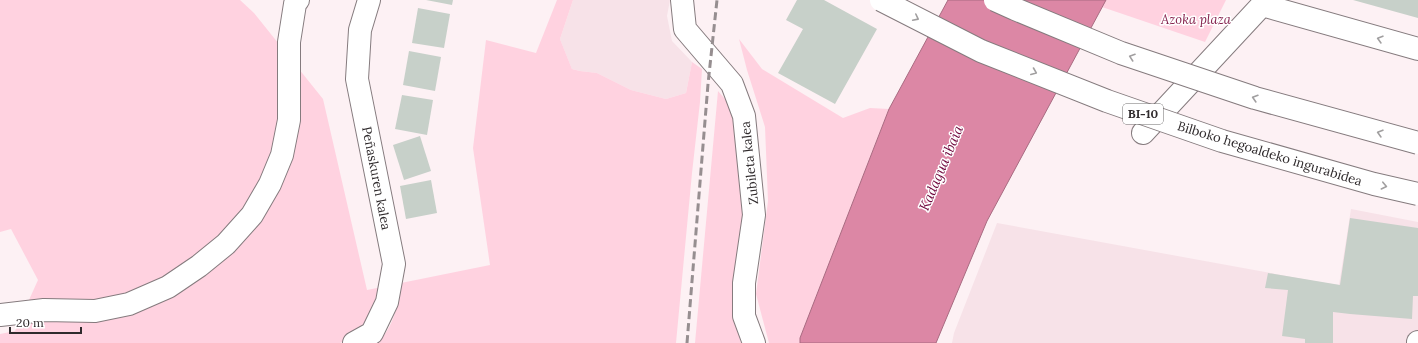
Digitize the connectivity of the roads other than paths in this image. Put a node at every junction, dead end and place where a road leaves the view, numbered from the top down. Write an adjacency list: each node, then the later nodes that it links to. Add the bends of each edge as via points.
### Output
1 (369, 0): 12 (main road, Peñaskuren kalea, via 360,30 357,80 394,264 387,302 372,334)
2 (682, 0): 13 (main road, Zubileta kalea, via 685,29 732,84 744,116 754,215 744,283 744,316)
3 (881, 0): 10 (main road, Bilboko hegoaldeko ingurabidea / BI-10, one-way to 10, bridge, via 980,51 1107,101 1222,141)
4 (995, 0): 9 (main road, one-way to 4, bridge, via 1203,81 1121,53)
5 (296, 2): 11 (main road, via 289,42 289,120 282,155 270,184 252,215 226,244 168,287 129,304 95,311 44,310)
6 (1263, 3): 7 (main road, one-way to 6); 8 (main road)
7 (1418, 50)
8 (1143, 133)
9 (1418, 143)
10 (1418, 194)
11 (0, 315)
12 (354, 343)
13 (754, 343)

